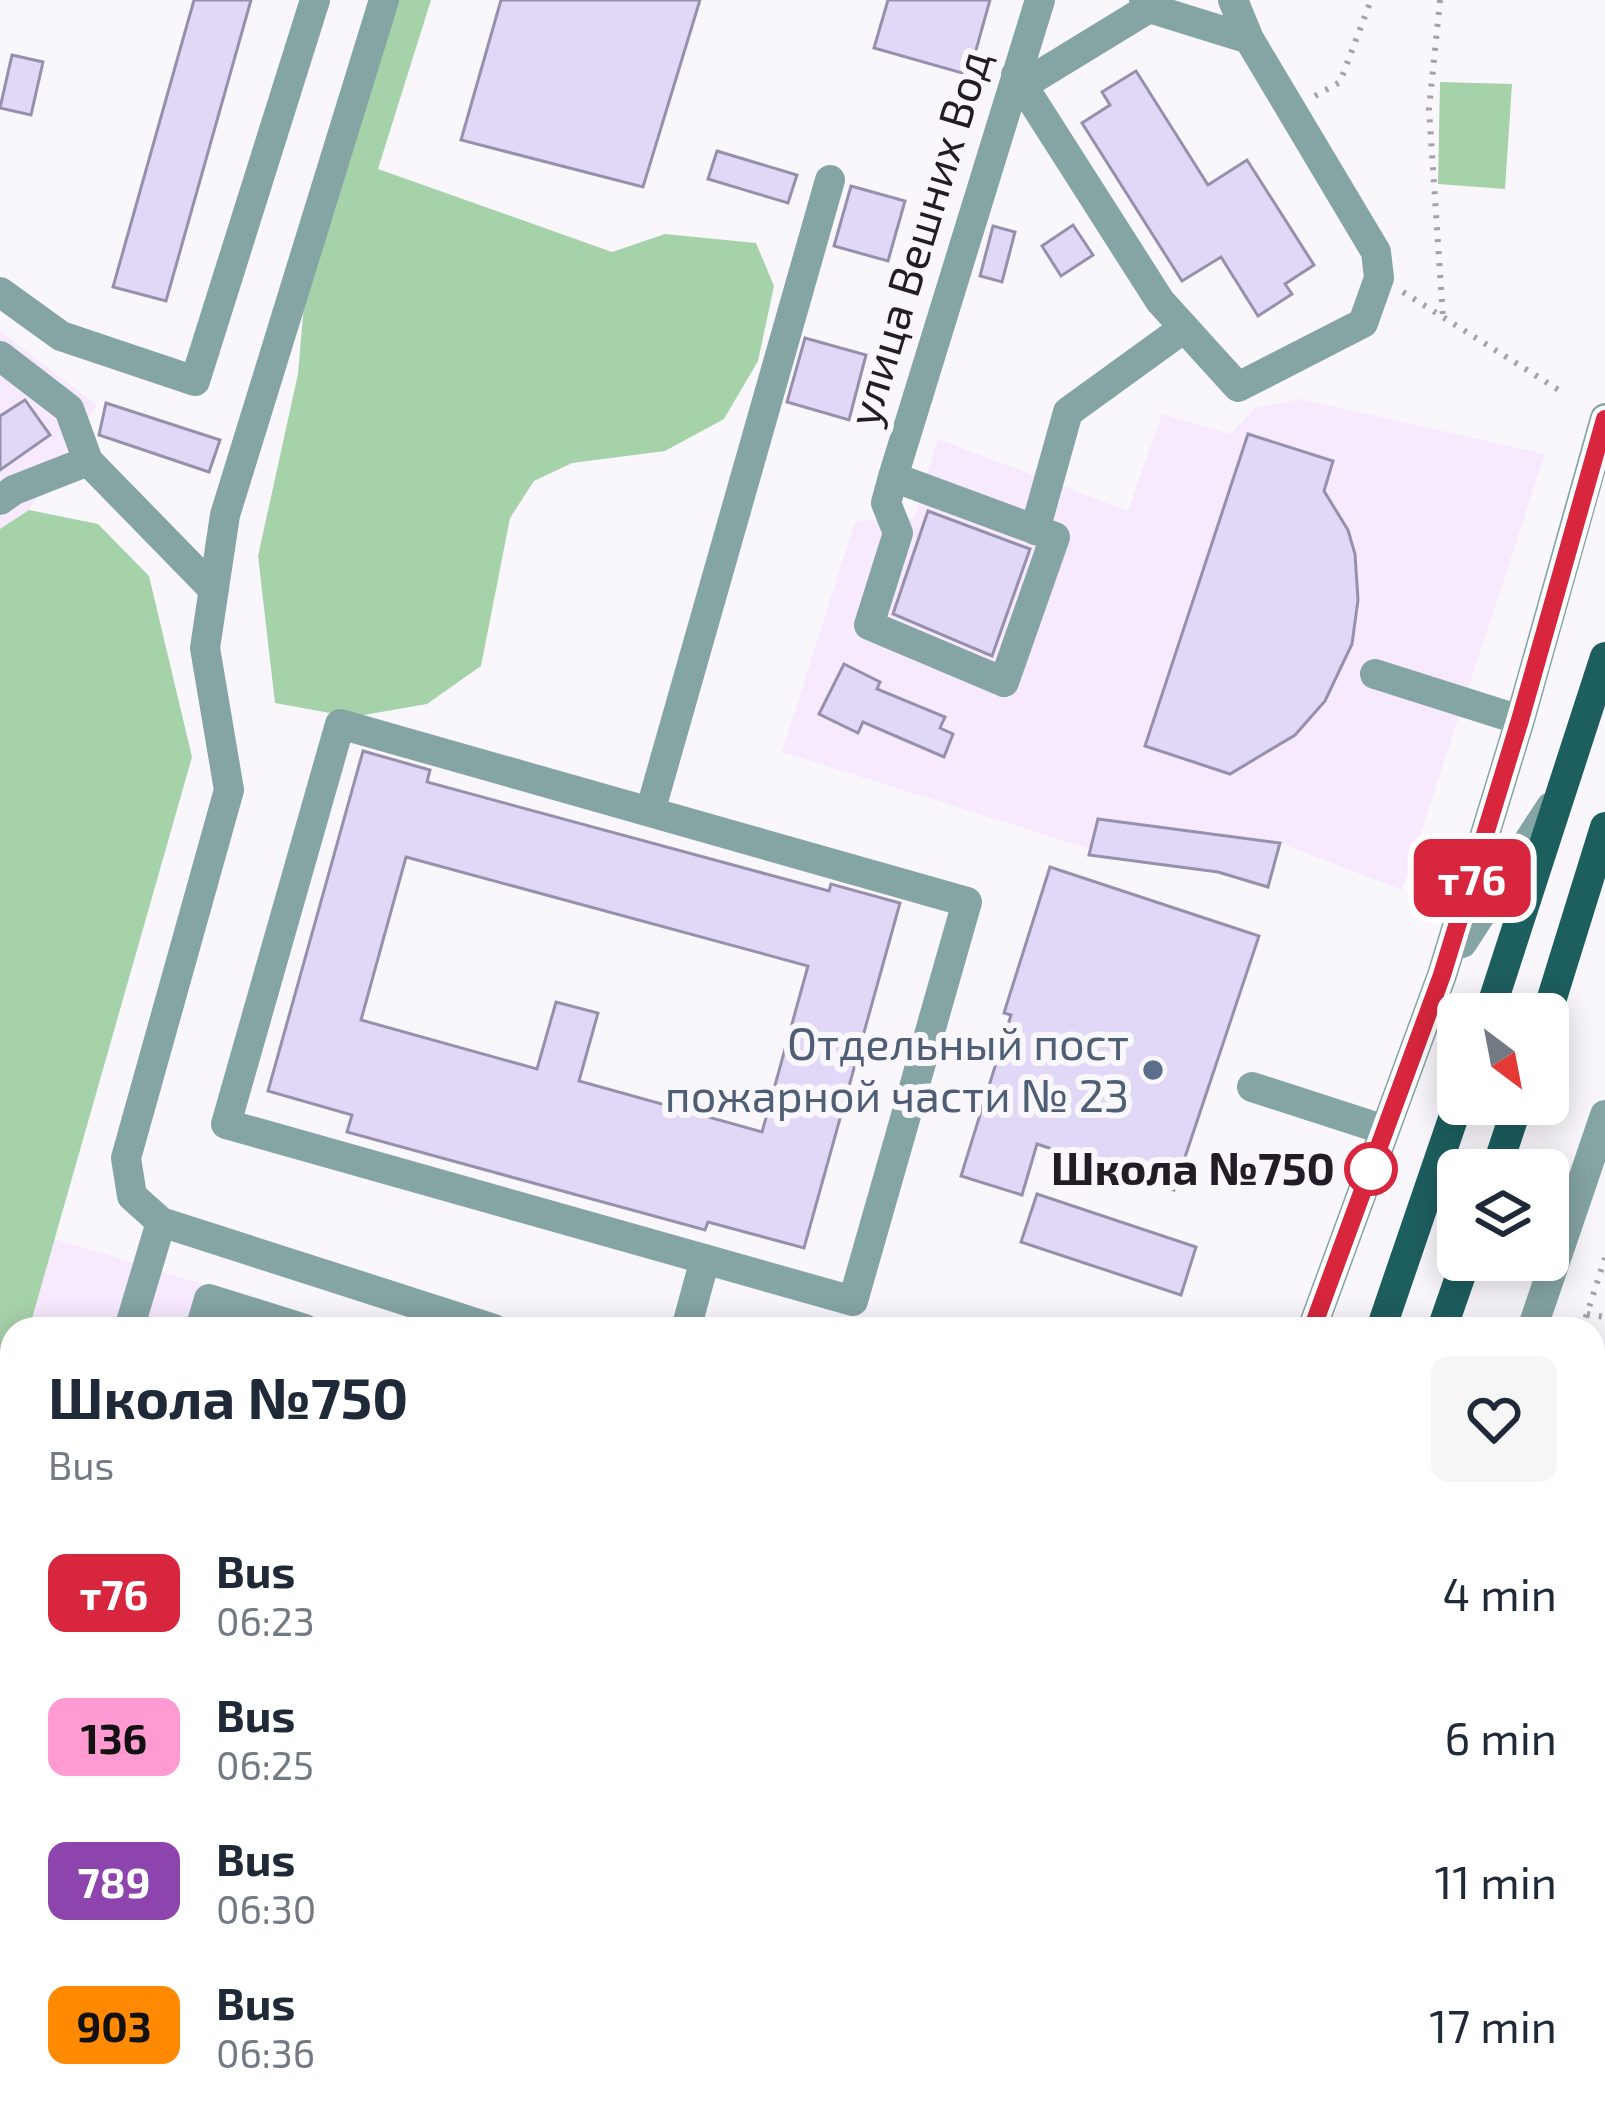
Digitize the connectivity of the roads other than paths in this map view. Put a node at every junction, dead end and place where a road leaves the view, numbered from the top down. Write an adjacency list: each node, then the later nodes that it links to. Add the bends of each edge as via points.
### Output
1 (315, 0): 9 (street, via 195,381 62,336)
2 (384, 0): 17 (street, via 225,515)
3 (1040, 0): 7 (street, улица Вешних Вод)
4 (1233, 0): 6 (street)
5 (1147, 4): 6 (street); 7 (street)
6 (1249, 39): 10 (street, via 1376,252 1379,278 1363,323 1238,387)
7 (1019, 80): 10 (street); 14 (street, улица Вешних Вод)
8 (830, 180): 22 (street)
9 (0, 292)
10 (1184, 328): 16 (street, via 1068,412)
11 (0, 356): 13 (street, via 70,409)
12 (1605, 418): 20 (street)
13 (88, 461): 15 (street); 17 (street)
14 (889, 490): 16 (street); 16 (street, via 898,532 869,625 1004,682 1055,537)
15 (0, 500)
16 (1035, 530)
17 (214, 590): 31 (street, via 205,648 229,790 126,1158 132,1196)
18 (1605, 657): 21 (main road)
19 (1375, 674): 20 (street)
20 (1520, 720): 24 (street)
21 (1564, 787): 24 (street); 25 (main road)
22 (650, 812): 32 (street, via 967,902 853,1301); 32 (street, via 340,724 226,1124)
23 (1605, 827): 26 (main road)
24 (1442, 975): 30 (street)
25 (1496, 993)
26 (1553, 993)
27 (1252, 1087): 30 (street)
28 (1605, 1115): 42 (street)
29 (1451, 1125): 40 (main road)
30 (1385, 1130): 39 (street)
31 (161, 1222): 34 (street); 37 (street)
32 (705, 1259): 38 (street)
33 (1459, 1281): 41 (main road)
34 (133, 1317)
35 (204, 1317): 36 (street, via 209,1299)
36 (267, 1317)
37 (457, 1317)
38 (689, 1317)
39 (1316, 1317)
40 (1386, 1317)
41 (1446, 1317)
42 (1536, 1317)

